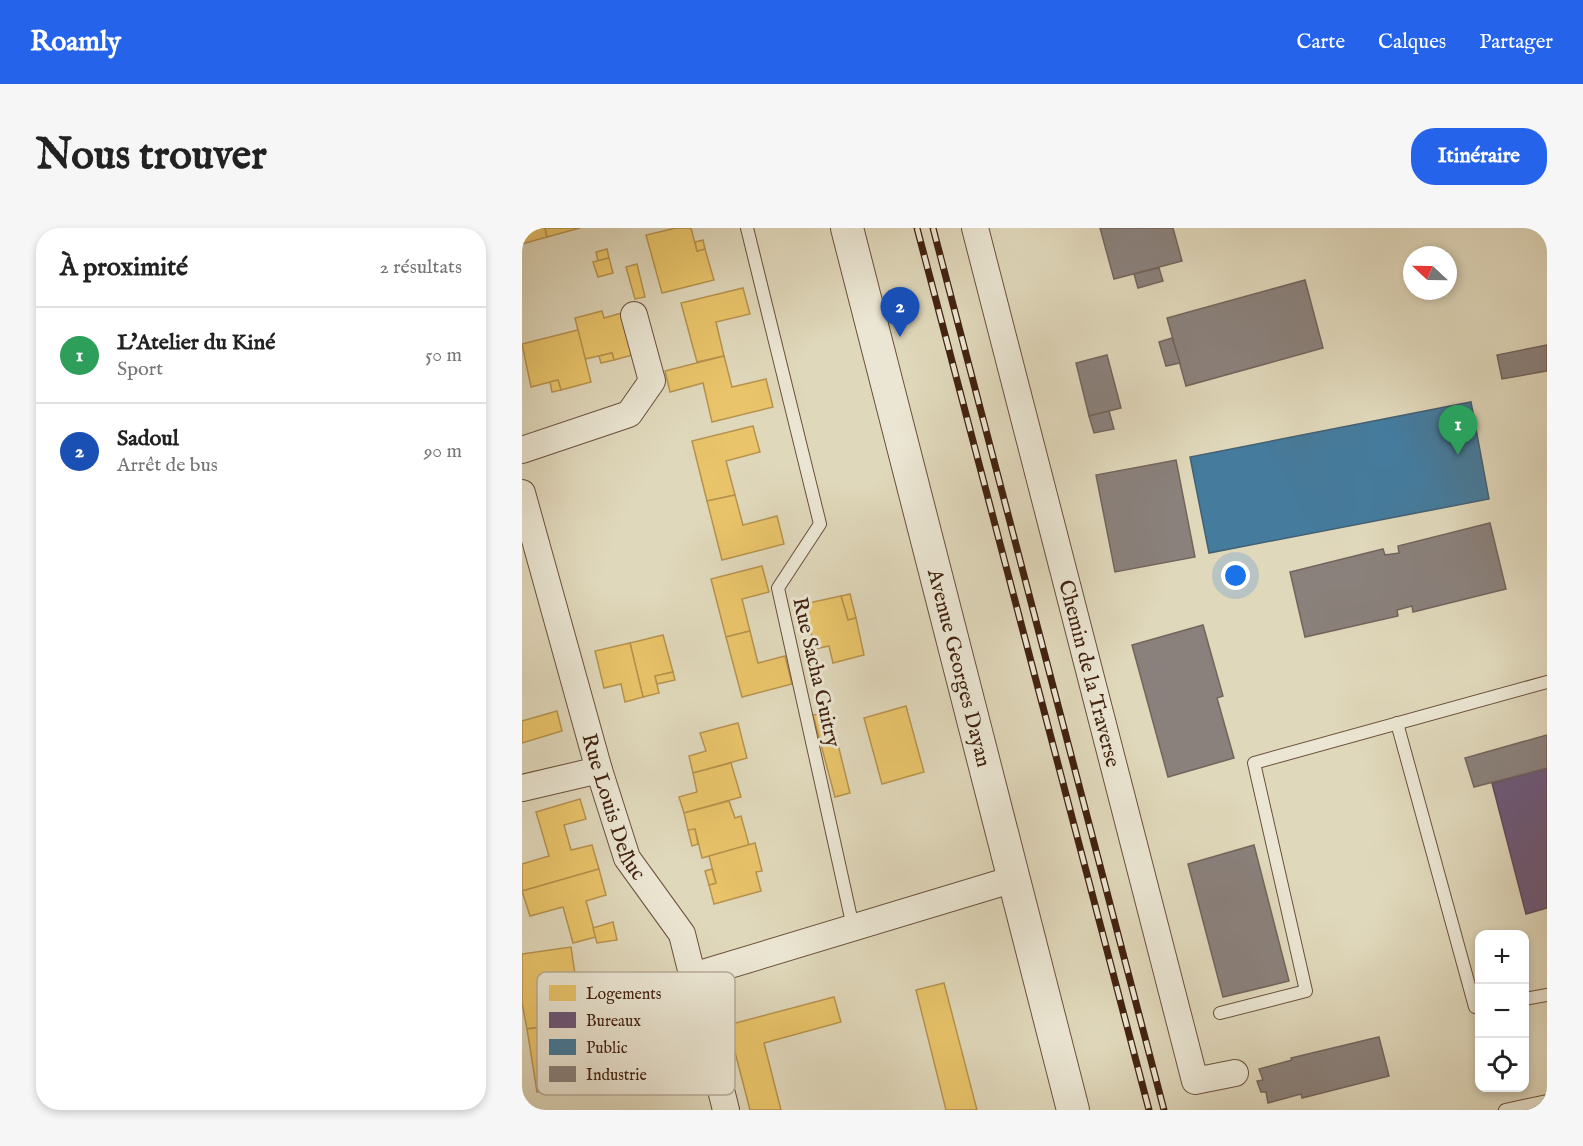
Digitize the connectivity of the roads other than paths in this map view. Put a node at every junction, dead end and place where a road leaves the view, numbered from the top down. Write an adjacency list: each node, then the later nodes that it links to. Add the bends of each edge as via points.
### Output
1 (747, 228): 12 (lane, Rue Sacha Guitry, via 820,524 778,588)
2 (847, 228): 11 (street, Avenue Georges Dayan)
3 (975, 228): 19 (street, Chemin de la Traverse, via 1195,1081)
4 (634, 315): 5 (street, via 652,381 629,414)
5 (522, 450)
6 (522, 493): 9 (street, Rue Louis Delluc)
7 (1547, 682): 8 (lane)
8 (1397, 723): 17 (lane); 18 (lane, via 1254,762 1306,991)
9 (599, 770): 10 (street); 13 (street, Rue Louis Delluc, via 627,858 682,934)
10 (522, 788)
11 (1014, 879): 12 (street); 23 (street, Avenue Georges Dayan)
12 (853, 927): 14 (street)
13 (692, 972)
14 (706, 972)
15 (1547, 995): 16 (lane)
16 (1529, 998)
17 (1475, 1007)
18 (1220, 1013)
19 (1235, 1073)
20 (722, 1095): 22 (street, Rue Louis Delluc)
21 (1547, 1101): 24 (lane)
22 (726, 1110)
23 (1073, 1110)
24 (1504, 1110)

